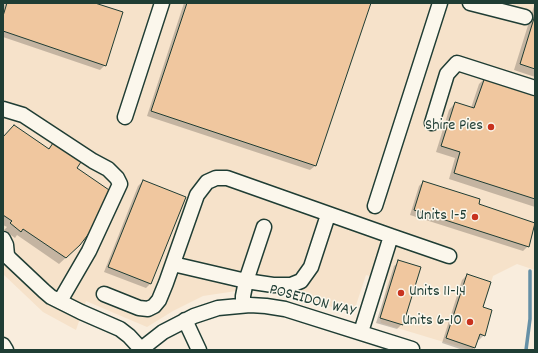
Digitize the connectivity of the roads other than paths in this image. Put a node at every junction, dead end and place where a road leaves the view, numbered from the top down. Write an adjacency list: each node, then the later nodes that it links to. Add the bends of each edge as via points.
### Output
1 (162, 3): 7 (street)
2 (440, 3): 9 (street)
3 (470, 3): 4 (street)
4 (525, 17)
5 (535, 88): 8 (street, via 457,63 448,74)
6 (3, 109): 19 (street, via 23,116 108,169 120,184)
7 (125, 117)
8 (432, 123)
9 (375, 206)
10 (328, 215): 12 (street); 16 (street, via 227,178 216,178 207,182 197,195); 17 (street, via 311,267 302,281 291,285 273,285)
11 (264, 227): 17 (street)
12 (390, 236): 14 (street); 22 (street)
13 (3, 239): 15 (street)
14 (449, 256)
15 (6, 257): 19 (street, via 34,283)
16 (173, 264): 17 (street); 18 (street, via 159,300 148,309)
17 (246, 281): 20 (street)
18 (104, 294)
19 (60, 301): 24 (street, via 120,329)
20 (244, 305): 21 (street, POSEIDON WAY, via 211,310); 22 (street, POSEIDON WAY, via 285,309)
21 (185, 320): 24 (street, POSEIDON WAY); 27 (street)
22 (361, 332): 25 (street, POSEIDON WAY)
23 (3, 345): 26 (street)
24 (140, 349)
25 (412, 349)
26 (6, 350)
27 (199, 350)

